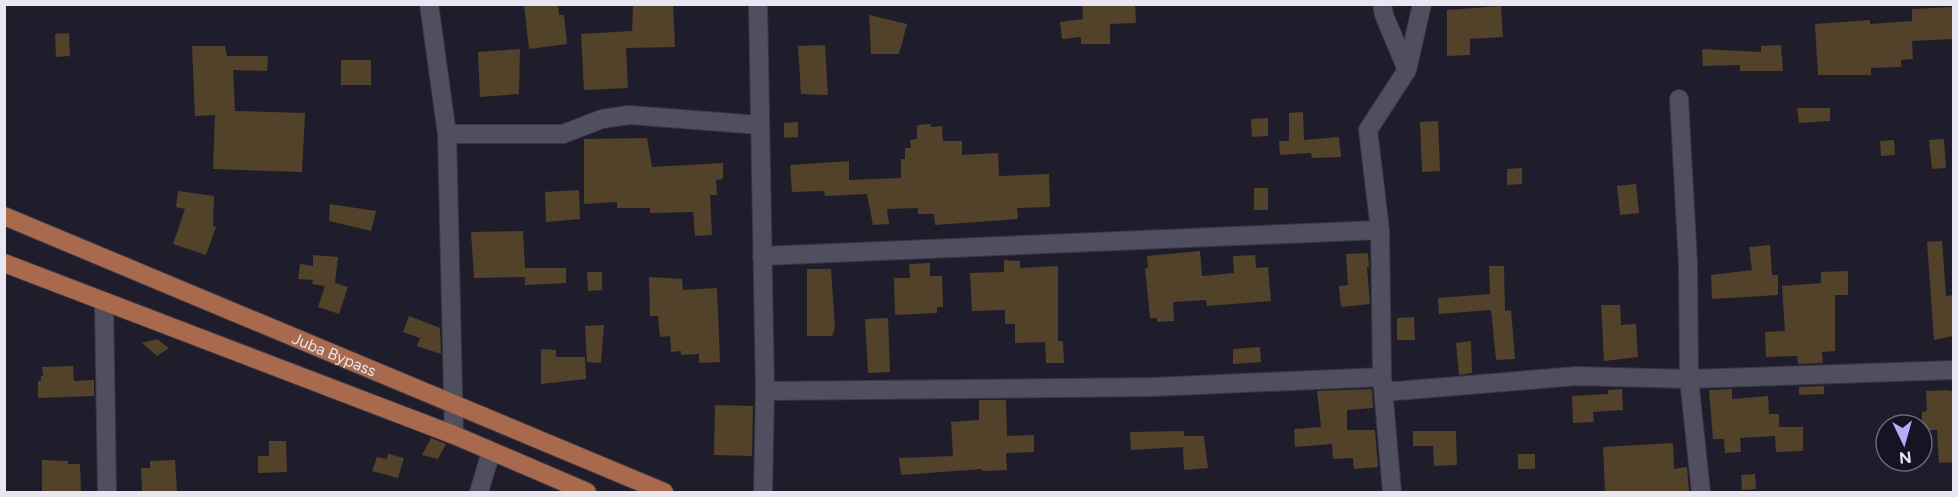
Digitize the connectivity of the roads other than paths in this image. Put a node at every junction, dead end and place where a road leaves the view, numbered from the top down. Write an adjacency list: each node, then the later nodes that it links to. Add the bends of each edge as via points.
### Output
1 (429, 4): 8 (street)
2 (758, 4): 7 (street)
3 (1382, 4): 5 (street)
4 (1422, 4): 5 (street)
5 (1407, 69): 10 (street, via 1368,130)
6 (1679, 99): 15 (street, via 1688,263)
7 (760, 124): 8 (street, via 629,115 602,119 563,134); 11 (street)
8 (447, 134): 18 (street)
9 (4, 216): 23 (main road, Juba Bypass)
10 (1380, 230): 11 (street); 16 (street)
11 (762, 256): 17 (street)
12 (4, 263): 13 (main road, Juba Bypass)
13 (104, 302): 18 (main road, Juba Bypass); 20 (street)
14 (1953, 370): 15 (street)
15 (1689, 379): 16 (street, via 1577,376); 26 (street)
16 (1383, 385): 17 (street); 25 (street)
17 (765, 391): 24 (street)
18 (454, 435): 19 (main road, Juba Bypass)
19 (491, 452): 21 (street); 22 (main road, Juba Bypass)
20 (107, 492)
21 (479, 492)
22 (587, 492)
23 (664, 492)
24 (763, 492)
25 (1392, 492)
26 (1701, 492)

